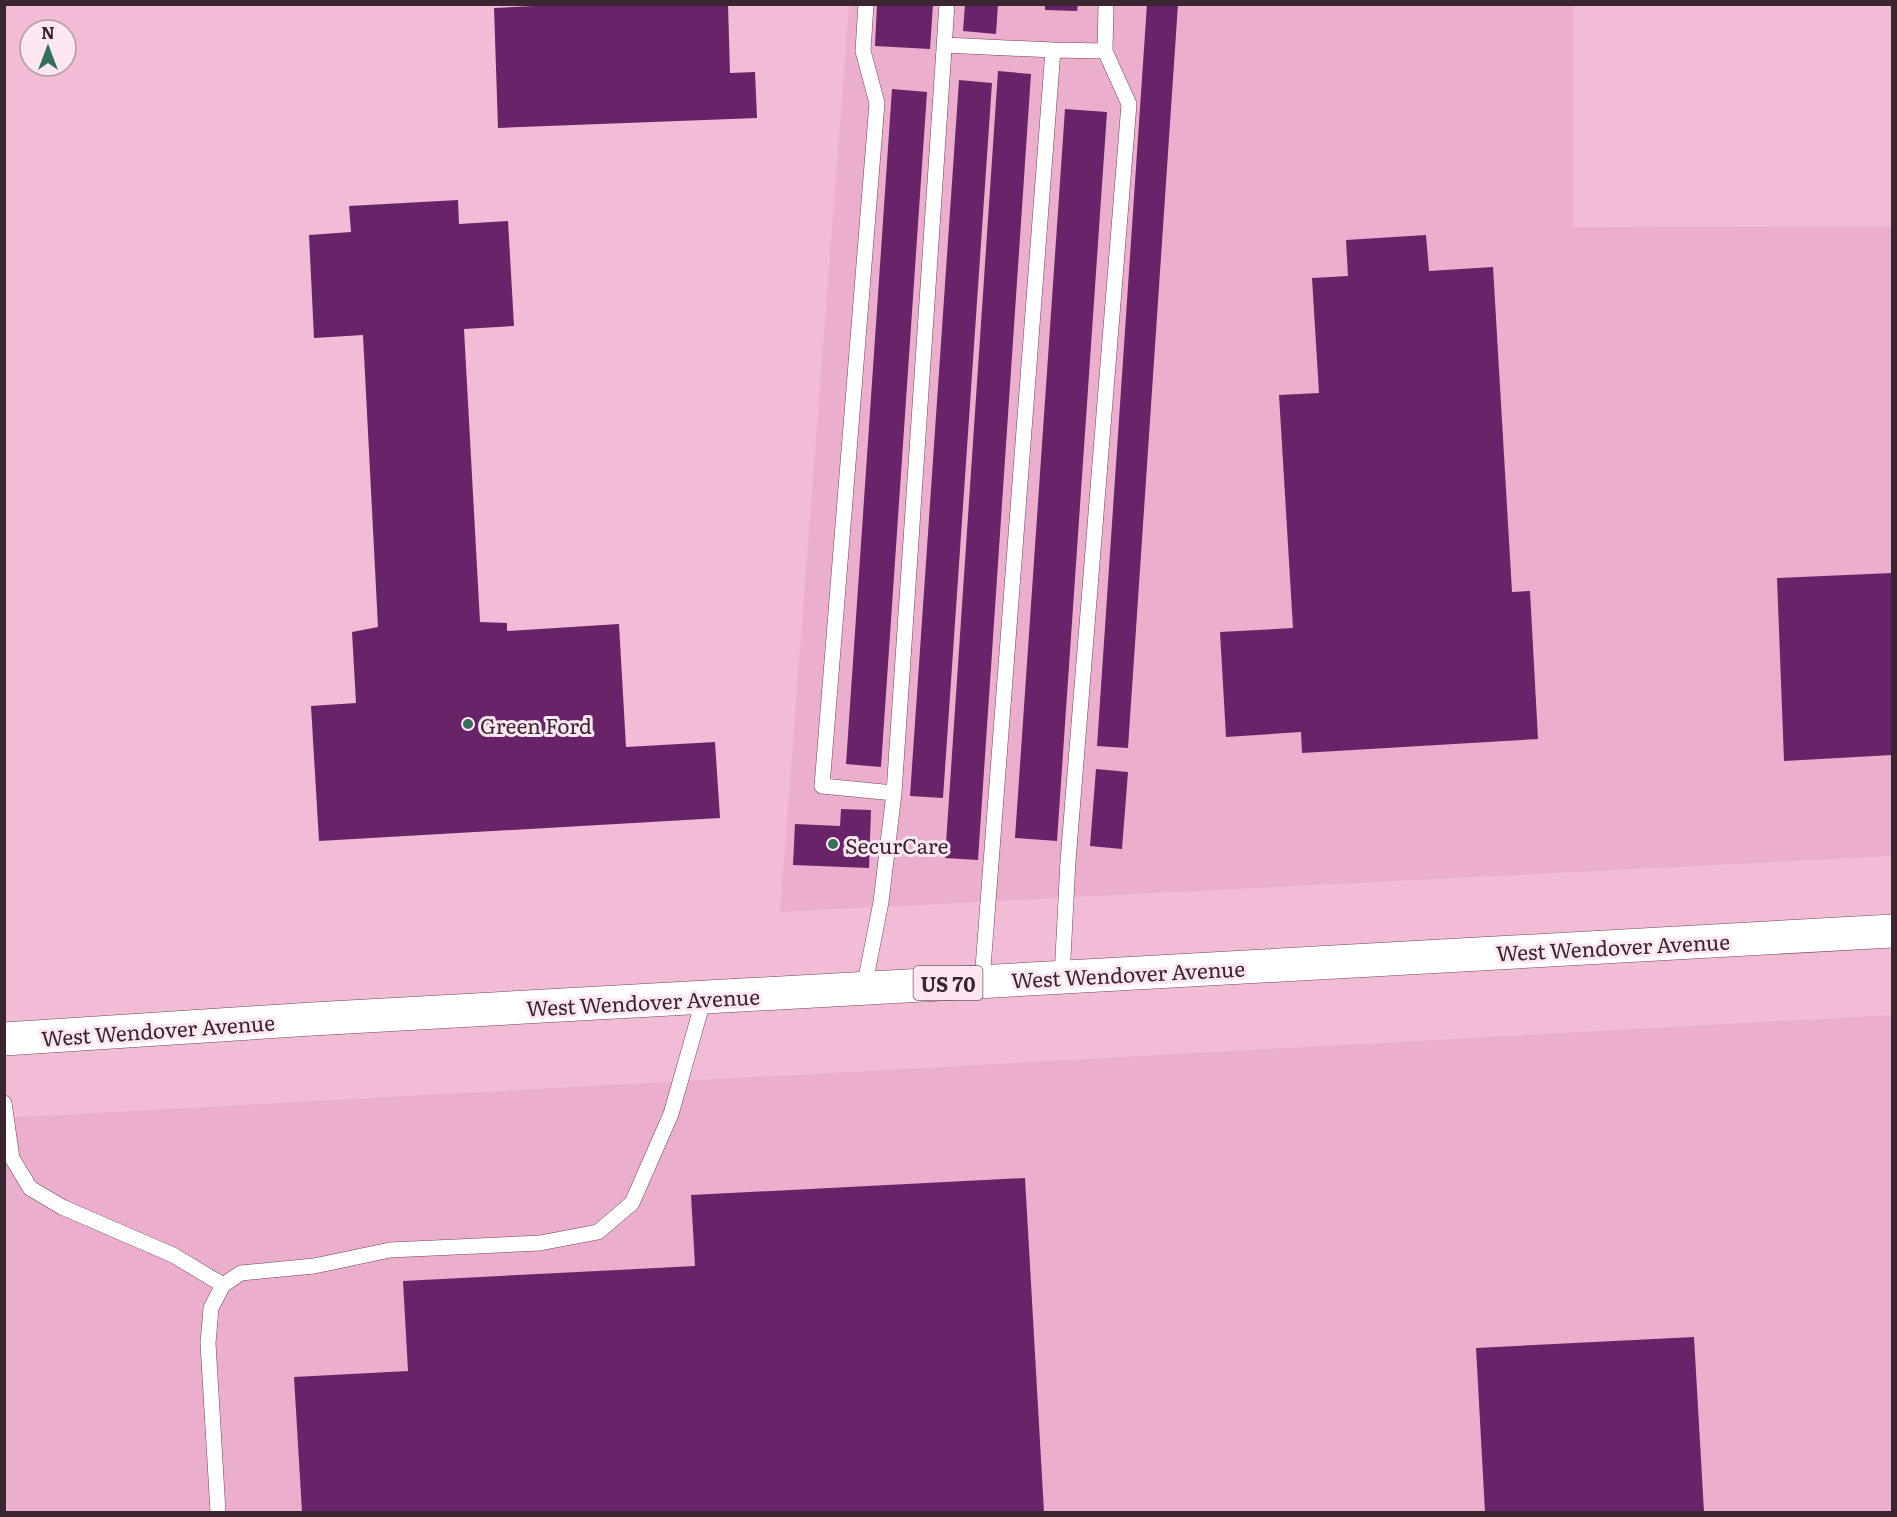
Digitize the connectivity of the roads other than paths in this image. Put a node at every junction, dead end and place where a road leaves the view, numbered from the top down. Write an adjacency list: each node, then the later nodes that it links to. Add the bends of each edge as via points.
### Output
1 (866, 4): 7 (lane, via 863,51 877,103 822,786)
2 (947, 4): 4 (lane)
3 (1106, 4): 6 (lane)
4 (944, 45): 5 (lane); 7 (lane)
5 (1053, 50): 6 (lane); 10 (lane)
6 (1105, 51): 9 (lane, via 1129,104)
7 (894, 793): 11 (lane, via 881,902)
8 (1893, 931): 9 (highway, West Wendover Avenue / US 70)
9 (1062, 977): 10 (highway, West Wendover Avenue / US 70)
10 (982, 981): 11 (highway, West Wendover Avenue / US 70)
11 (864, 988): 12 (highway, West Wendover Avenue / US 70)
12 (704, 998): 13 (highway, West Wendover Avenue / US 70); 15 (lane, via 671,1114 632,1203 598,1232 540,1244 390,1250 314,1266 241,1273)
13 (4, 1040)
14 (4, 1103): 15 (lane, via 12,1158 30,1188 62,1207 173,1255)
15 (223, 1285): 16 (lane, via 211,1308 208,1343)
16 (218, 1512)

